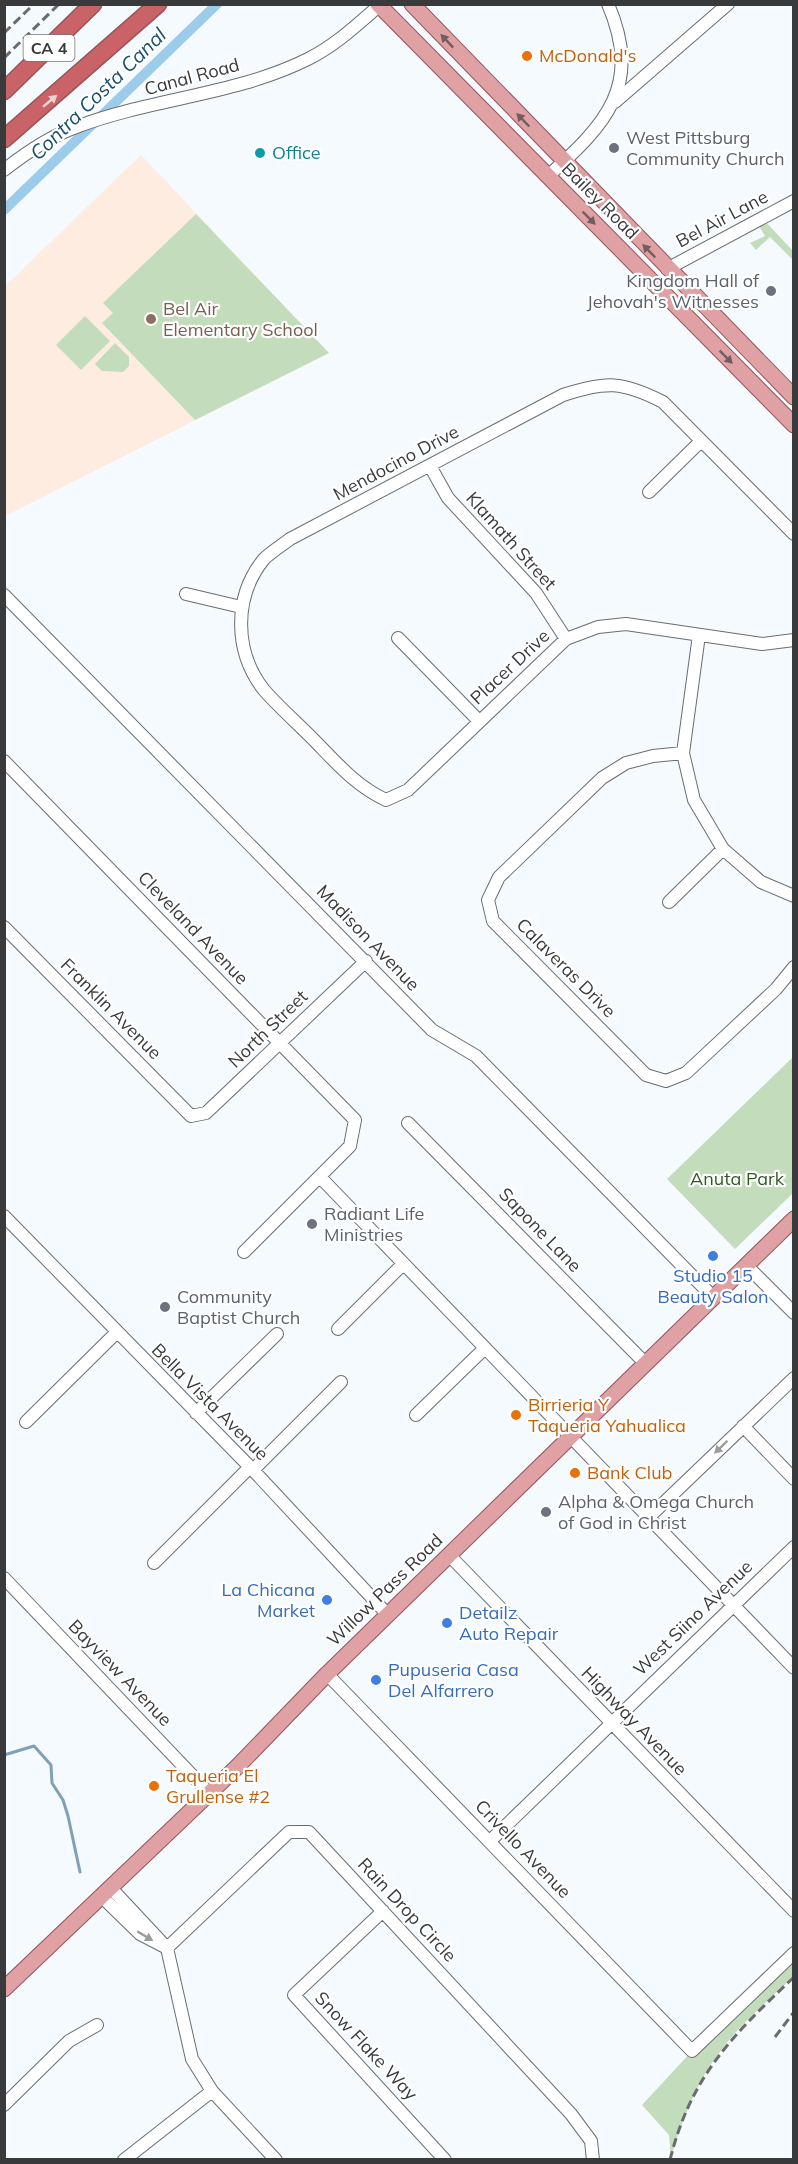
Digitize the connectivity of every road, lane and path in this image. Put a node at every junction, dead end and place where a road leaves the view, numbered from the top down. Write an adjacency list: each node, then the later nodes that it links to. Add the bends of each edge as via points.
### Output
1 (93, 4): 7 (highway, CA 4)
2 (158, 4): 9 (highway, one-way to 2)
3 (412, 4): 10 (main road, Bailey Road, one-way to 3)
4 (608, 4): 8 (street, via 619,32 621,58)
5 (728, 4): 8 (street)
6 (380, 5): 11 (street, Canal Road, via 329,47 307,59 256,79 79,126 37,147); 12 (main road, Bailey Road)
7 (4, 91)
8 (615, 102): 10 (street, via 595,130)
9 (4, 139)
10 (563, 162): 12 (street); 14 (main road, Bailey Road, one-way to 10)
11 (4, 170)
12 (548, 176): 16 (main road, Bailey Road, one-way to 16)
13 (794, 201): 14 (street, Bel Air Lane)
14 (667, 269): 15 (main road, Bailey Road)
15 (794, 397)
16 (794, 425)
17 (701, 441): 18 (street, Mendocino Drive, via 663,402 642,391 596,384 563,395); 19 (street); 20 (street, Mendocino Drive)
18 (430, 466): 23 (street, Mendocino Drive, via 290,539 265,558 251,579); 26 (street, Klamath Street, via 448,498 536,593)
19 (649, 492)
20 (794, 534)
21 (186, 594): 23 (street)
22 (4, 595): 36 (street, Madison Avenue)
23 (242, 607): 31 (street, Mendocino Drive, via 241,637 248,662 264,689 364,790)
24 (699, 635): 26 (street, Placer Drive, via 627,624 598,627); 27 (street, Placer Drive, via 762,644); 29 (street)
25 (398, 638): 28 (street)
26 (566, 639): 28 (street, Placer Drive)
27 (794, 640)
28 (478, 721): 31 (street, Placer Drive, via 408,790)
29 (683, 753): 32 (street, via 694,800); 37 (street, Calaveras Drive, via 626,763 602,778 499,877 488,900 494,921 646,1074 666,1081 686,1072)
30 (4, 761): 38 (street, Cleveland Avenue)
31 (386, 800)
32 (723, 849): 33 (street, via 761,882); 34 (street)
33 (794, 896)
34 (669, 902)
35 (4, 927): 39 (street, Franklin Avenue)
36 (366, 961): 38 (street, North Street); 47 (street, Madison Avenue, via 432,1030 476,1056)
37 (794, 968)
38 (280, 1043): 39 (street, North Street, via 206,1113); 41 (street, Cleveland Avenue, via 355,1120 350,1146)
39 (191, 1116)
40 (408, 1123): 53 (street, Sapone Lane)
41 (321, 1178): 44 (street); 45 (street)
42 (4, 1216): 50 (street, Bella Vista Avenue)
43 (794, 1219): 46 (main road, Willow Pass Road)
44 (244, 1252)
45 (403, 1264): 49 (street); 52 (street)
46 (746, 1265): 47 (main road, Willow Pass Road); 48 (street)
47 (713, 1298): 53 (main road, Willow Pass Road)
48 (794, 1313)
49 (338, 1329)
50 (116, 1333): 56 (street, Bella Vista Avenue); 58 (street)
51 (277, 1334): 56 (street)
52 (485, 1348): 57 (street); 60 (street)
53 (645, 1363): 60 (main road, Willow Pass Road)
54 (794, 1378): 59 (street)
55 (341, 1382): 61 (street)
56 (196, 1413): 61 (street, Bella Vista Avenue)
57 (416, 1415)
58 (26, 1422)
59 (743, 1426): 62 (street); 63 (street, one-way to 63)
60 (571, 1435): 63 (street); 65 (main road, Willow Pass Road)
61 (251, 1468): 66 (street); 69 (street, Bella Vista Avenue)
62 (794, 1479)
63 (649, 1517): 68 (street)
64 (794, 1546): 68 (street, West Siino Avenue)
65 (449, 1555): 69 (main road, Willow Pass Road); 72 (street, Highway Avenue)
66 (154, 1563)
67 (4, 1578): 73 (street, Bayview Avenue)
68 (732, 1604): 70 (street); 72 (street, West Siino Avenue)
69 (388, 1615): 71 (main road, Willow Pass Road)
70 (794, 1668)
71 (327, 1674): 73 (main road, Willow Pass Road); 74 (street, Crivello Avenue)
72 (611, 1722): 74 (street, West Siino Avenue); 77 (street, Highway Avenue)
73 (209, 1794): 75 (main road, Willow Pass Road)
74 (490, 1841): 79 (street, Crivello Avenue, via 692,2051)
75 (106, 1892): 78 (street, via 140,1934); 80 (main road, Willow Pass Road)
76 (383, 1911): 78 (street, Rain Drop Circle, via 309,1832 289,1832); 86 (street, Snow Flake Way, via 294,1995); 87 (street, Rain Drop Circle, via 571,2114 591,2141)
77 (794, 1911)
78 (167, 1948): 82 (street, via 192,2059)
79 (794, 1953)
80 (4, 1989)
81 (97, 2025): 83 (street, via 69,2041)
82 (212, 2091): 84 (street); 85 (street)
83 (4, 2104)
84 (124, 2160)
85 (276, 2160)
86 (445, 2160)
87 (593, 2160)

